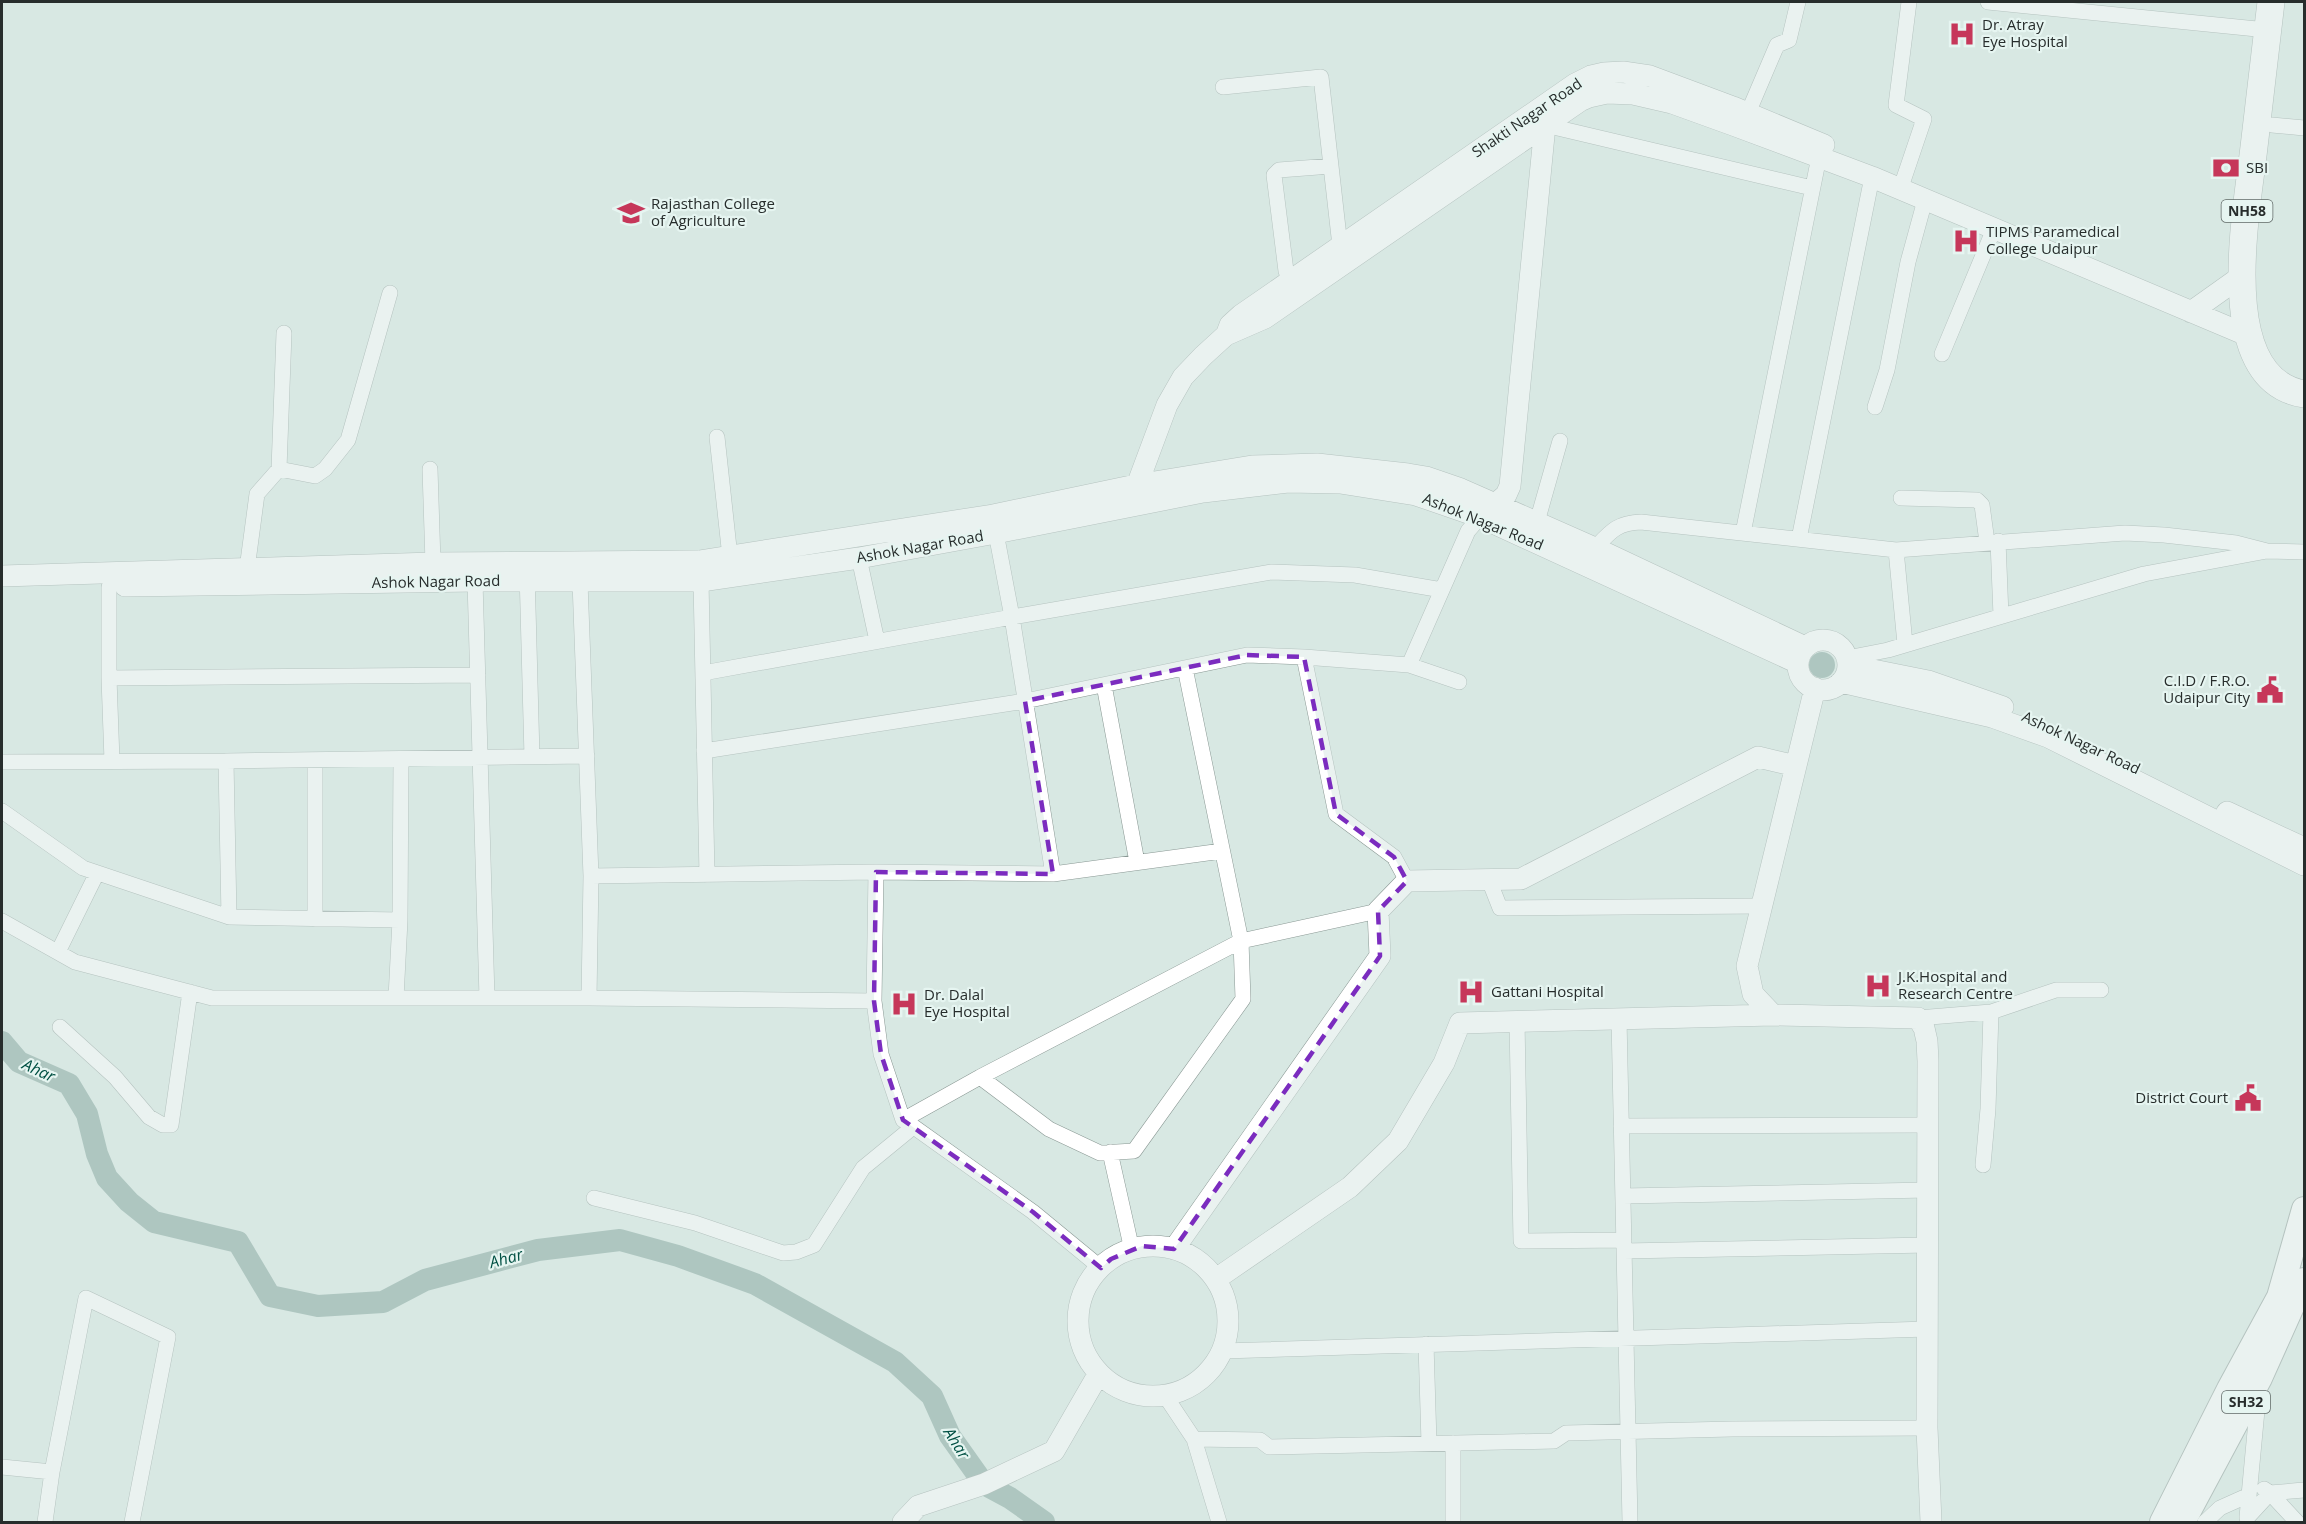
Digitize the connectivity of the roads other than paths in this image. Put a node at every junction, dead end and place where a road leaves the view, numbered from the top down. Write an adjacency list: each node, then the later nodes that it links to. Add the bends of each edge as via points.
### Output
1 (1798, 2): 8 (street, via 1789,40 1776,45)
2 (1909, 2): 16 (street, via 1896,105 1924,119)
3 (1988, 2): 6 (street)
4 (2271, 2): 6 (highway, NH58)
5 (2285, 2): 10 (highway, NH58)
6 (2267, 30): 20 (highway, NH58)
7 (1223, 87): 13 (street, via 1321,77)
8 (1748, 113): 9 (street, Shakti Nagar Road, via 1650,76 1623,72 1583,79); 16 (street, Shakti Nagar Road, via 1876,167)
9 (1537, 124): 12 (street, Shakti Nagar Road, via 1589,97 1633,94 1682,107); 15 (street); 19 (street, Shakti Nagar Road); 21 (street, Shakti Nagar Road); 36 (street, via 1541,169 1510,486)
10 (2272, 125): 11 (street); 27 (highway, NH58, via 2258,256 2260,312 2274,356 2288,370)
11 (2304, 128)
12 (1819, 157): 14 (street, Shakti Nagar Road); 15 (street)
13 (1331, 166): 19 (street); 21 (street, via 1279,170 1274,175 1285,267)
14 (1872, 177): 16 (street, Shakti Nagar Road); 41 (street)
15 (1812, 188): 40 (street)
16 (1897, 189): 17 (street, Shakti Nagar Road)
17 (1925, 200): 18 (street, Shakti Nagar Road); 29 (street)
18 (1994, 230): 23 (street, Shakti Nagar Road); 26 (street)
19 (1340, 246): 21 (street, Shakti Nagar Road)
20 (2243, 274): 23 (street); 25 (highway, NH58)
21 (1295, 287): 34 (street, Shakti Nagar Road, via 1265,318 1226,335 1192,367 1167,405)
22 (390, 293): 32 (street, via 348,440 315,476)
23 (2191, 312): 25 (street, Shakti Nagar Road)
24 (284, 333): 32 (street)
25 (2249, 336): 28 (highway, NH58, via 2266,373 2285,388)
26 (1942, 354)
27 (2304, 377)
28 (2304, 394)
29 (1875, 407)
30 (717, 437): 47 (street)
31 (1560, 441): 38 (street)
32 (279, 469): 50 (street, via 257,494)
33 (430, 470): 49 (street)
34 (1133, 496): 36 (street, via 1252,466 1317,464 1426,477); 37 (street, Ashok Nagar Road, via 1250,485 1363,485 1433,499); 39 (street, Ashok Nagar Road); 47 (street)
35 (1901, 498): 42 (street, via 1977,500)
36 (1496, 503): 37 (street); 38 (street)
37 (1480, 517): 58 (street, via 1468,531); 63 (street, Ashok Nagar Road)
38 (1537, 522): 43 (street)
39 (996, 533): 48 (street, Ashok Nagar Road); 60 (street)
40 (1743, 533): 41 (street); 43 (street, via 1628,522 1613,528)
41 (1799, 539): 44 (street)
42 (1992, 542): 44 (street); 45 (street, via 2125,533 2236,543); 59 (street)
43 (1595, 548): 63 (street)
44 (1896, 550): 62 (street)
45 (2267, 551): 46 (street); 59 (street, via 2144,574)
46 (2304, 552)
47 (730, 557): 51 (street)
48 (859, 558): 53 (street, Ashok Nagar Road); 61 (street)
49 (433, 563): 50 (street); 51 (street)
50 (247, 569): 52 (street)
51 (527, 572): 54 (street, Ashok Nagar Road); 55 (street, Ashok Nagar Road); 77 (street)
52 (2, 576)
53 (701, 580): 55 (street, Ashok Nagar Road); 68 (street)
54 (475, 581): 56 (street, Ashok Nagar Road); 69 (street)
55 (580, 582): 76 (street)
56 (109, 587): 57 (street, Ashok Nagar Road); 70 (street)
57 (2, 590)
58 (1442, 590): 60 (street, via 1354,575 1272,572); 65 (street)
59 (2001, 616): 62 (street)
60 (1012, 617): 61 (street); 74 (street)
61 (877, 641): 68 (street)
62 (1905, 644): 67 (street)
63 (1801, 655): 67 (street, via 1821,640 1829,641 1843,651); 73 (street, via 1798,669 1804,681)
64 (1304, 657): 65 (street); 66 (street, via 1247,655); 96 (street, via 1336,814 1394,857)
65 (1409, 665): 71 (street)
66 (1185, 668): 72 (street); 87 (street)
67 (1845, 668): 73 (street, via 1833,687); 86 (street, Ashok Nagar Road, via 1928,681 2032,718); 89 (street, via 2048,737)
68 (703, 673): 75 (street)
69 (478, 675): 70 (street); 78 (street)
70 (109, 678): 80 (street)
71 (1460, 682)
72 (1104, 685): 74 (street); 88 (street)
73 (1815, 688): 84 (street)
74 (1025, 701): 75 (street); 92 (street)
75 (704, 751): 93 (street)
76 (587, 756): 77 (street); 94 (street)
77 (531, 757): 78 (street)
78 (480, 758): 79 (street); 108 (street)
79 (401, 760): 82 (street); 101 (street)
80 (112, 761): 81 (street); 83 (street)
81 (226, 761): 82 (street); 99 (street)
82 (315, 761): 100 (street)
83 (2, 762)
84 (1796, 766): 95 (street, via 1758,757 1521,879); 97 (street)
85 (2, 811): 91 (street, via 83,868)
86 (2304, 848)
87 (1222, 851): 88 (street); 103 (street)
88 (1137, 862): 92 (street)
89 (2304, 866)
90 (876, 872): 92 (street); 93 (street); 110 (street)
91 (97, 873): 99 (street); 104 (street)
92 (1053, 874)
93 (707, 875): 94 (street)
94 (591, 876): 109 (street)
95 (1489, 880): 96 (street); 97 (street, via 1500,908)
96 (1407, 881): 98 (street)
97 (1762, 906): 112 (street, via 1748,966 1753,994)
98 (1378, 911): 103 (street); 129 (street, via 1380,956)
99 (229, 917): 100 (street)
100 (315, 919): 101 (street)
101 (400, 920): 107 (street)
102 (2, 921): 104 (street)
103 (1241, 941): 117 (street); 121 (street, via 1243,999 1134,1151)
104 (58, 952): 106 (street, via 75,962)
105 (2100, 990): 111 (street, via 2056,990)
106 (189, 992): 107 (street, via 212,998); 116 (street, via 171,1125 149,1117 115,1077)
107 (396, 998): 108 (street)
108 (487, 998): 109 (street)
109 (589, 998): 110 (street)
110 (874, 1001): 118 (street, via 881,1054)
111 (1991, 1012): 113 (street); 122 (street)
112 (1773, 1015): 113 (street); 114 (street)
113 (1918, 1018): 119 (street, via 1927,1041)
114 (1619, 1019): 115 (street); 120 (street)
115 (1517, 1021): 127 (street, via 1521,1241); 132 (street, via 1460,1023 1444,1063 1398,1141 1350,1187)
116 (60, 1027)
117 (980, 1077): 118 (street); 121 (street, via 1049,1129 1100,1153)
118 (908, 1124): 125 (street, via 863,1168 814,1245 796,1252 783,1253 695,1223); 131 (street, via 1033,1212)
119 (1927, 1125): 120 (street); 123 (street)
120 (1621, 1126): 124 (street)
121 (1110, 1152): 130 (street)
122 (1983, 1165)
123 (1928, 1190): 124 (street); 128 (street)
124 (1623, 1196): 127 (street)
125 (594, 1198)
126 (2304, 1209): 138 (main road)
127 (1624, 1245): 128 (street); 135 (street)
128 (1928, 1245): 134 (street)
129 (1174, 1249): 130 (street, via 1142,1246); 132 (street, via 1193,1257)
130 (1132, 1250): 131 (street)
131 (1101, 1268): 139 (street, via 1082,1296 1078,1322 1084,1352)
132 (1216, 1279): 137 (street, via 1227,1303 1229,1325)
133 (2304, 1280): 138 (main road, SH32)
134 (1927, 1329): 135 (street); 141 (street)
135 (1626, 1338): 136 (street); 142 (street)
136 (1426, 1344): 137 (street); 144 (street)
137 (1223, 1351): 140 (street, via 1200,1380 1177,1393)
138 (2252, 1369): 148 (street); 159 (main road); 160 (main road, SH32)
139 (1099, 1373): 140 (street, via 1112,1384 1137,1395); 154 (street, via 1054,1451 984,1484 918,1506)
140 (1164, 1395): 143 (street)
141 (1927, 1428): 142 (street); 158 (street)
142 (1628, 1432): 145 (street, via 1566,1433 1554,1441); 157 (street)
143 (1194, 1439): 144 (street, via 1260,1440 1269,1447); 155 (street)
144 (1429, 1443): 145 (street)
145 (1453, 1443): 156 (street)
146 (2, 1467): 147 (street)
147 (52, 1472): 152 (street); 153 (street, via 86,1298 168,1337)
148 (2250, 1488): 150 (street); 151 (street); 161 (street)
149 (2304, 1490): 150 (street)
150 (2270, 1493): 151 (street); 162 (street)
151 (2247, 1520)
152 (45, 1522)
153 (132, 1522)
154 (903, 1522)
155 (1219, 1522)
156 (1453, 1522)
157 (1630, 1522)
158 (1931, 1522)
159 (2162, 1522)
160 (2183, 1522)
161 (2205, 1522)
162 (2297, 1522)

